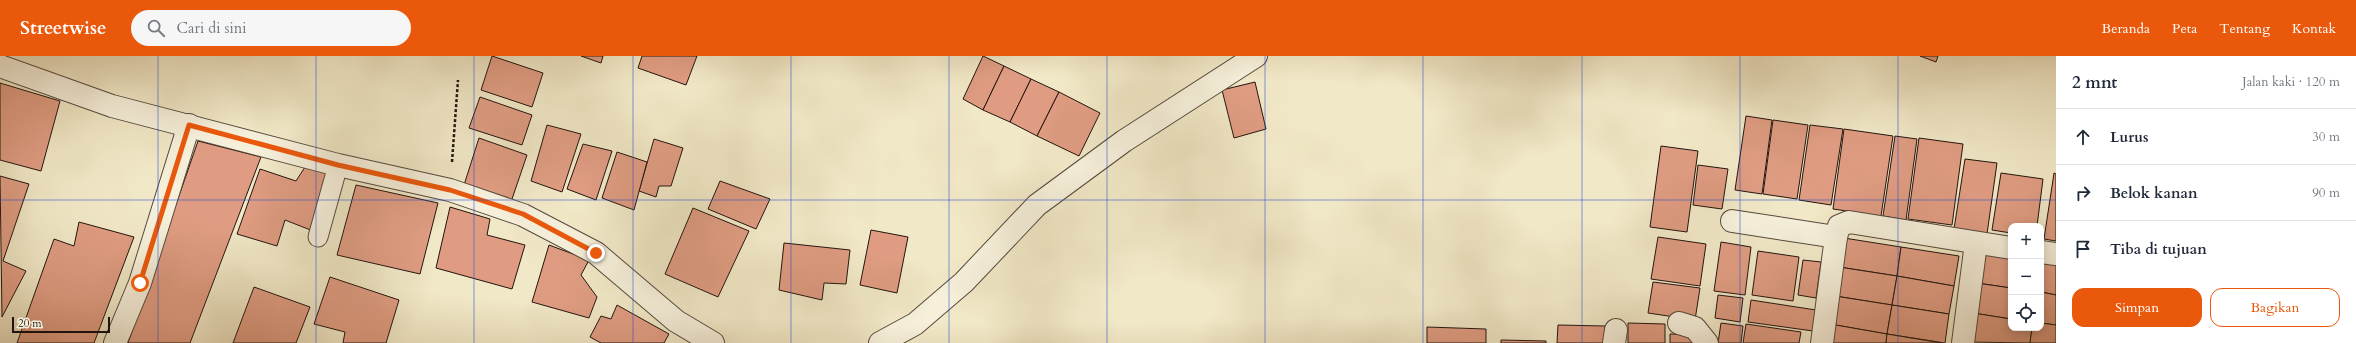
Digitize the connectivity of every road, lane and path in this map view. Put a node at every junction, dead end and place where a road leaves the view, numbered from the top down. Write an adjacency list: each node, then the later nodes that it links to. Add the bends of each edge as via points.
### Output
1 (1256, 56): 17 (street, via 1124,142 1037,205 964,282 915,324)
2 (0, 66): 4 (street, via 112,106)
3 (458, 80): 6 (path)
4 (189, 125): 5 (street); 15 (street, via 140,283)
5 (338, 165): 6 (street); 8 (lane)
6 (450, 190): 16 (street, via 523,214 572,239 596,253 676,321)
7 (1732, 222): 9 (street)
8 (318, 237)
9 (1836, 237): 10 (street, via 1839,226 1848,222); 19 (street)
10 (1976, 243): 11 (street); 20 (street)
11 (2008, 248)
12 (2044, 252): 13 (street)
13 (2056, 254)
14 (1679, 323): 18 (street, via 1695,328)
15 (116, 343)
16 (713, 343)
17 (880, 343)
18 (1707, 343)
19 (1822, 343)
20 (1963, 343)

